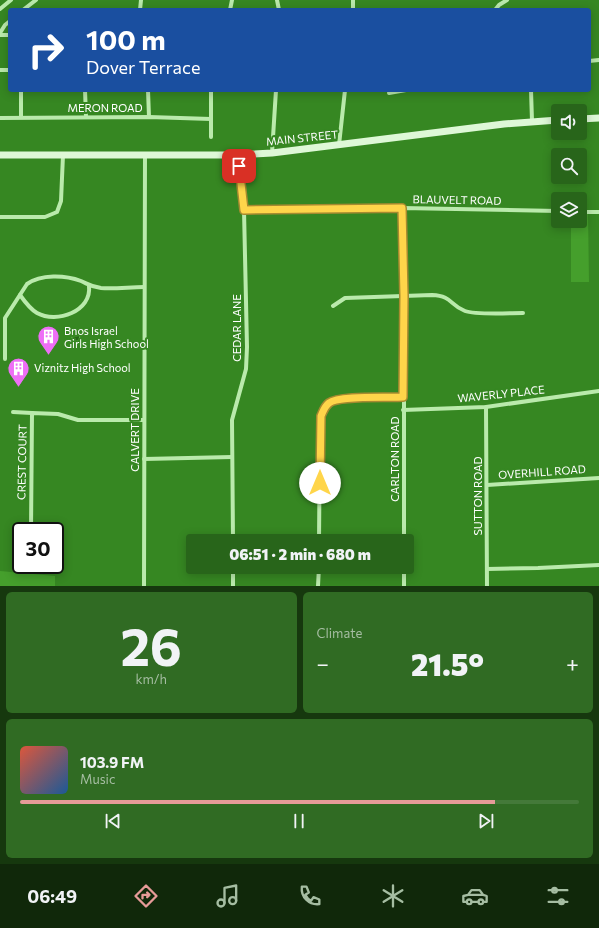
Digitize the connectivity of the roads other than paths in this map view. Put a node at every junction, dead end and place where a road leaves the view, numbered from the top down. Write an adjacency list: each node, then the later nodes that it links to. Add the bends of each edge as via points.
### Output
1 (11, 0): 4 (street)
2 (36, 0): 5 (street)
3 (507, 0): 6 (street)
4 (0, 8)
5 (26, 8)
6 (497, 8)
7 (8, 23): 8 (street)
8 (0, 34)
9 (21, 92): 16 (street)
10 (85, 92): 17 (street)
11 (148, 92): 18 (street)
12 (211, 92): 21 (street)
13 (276, 92): 27 (street)
14 (345, 92): 26 (street)
15 (531, 92): 24 (street)
16 (21, 117): 17 (street, MERON ROAD); 19 (street, MERON ROAD)
17 (86, 117): 18 (street, MERON ROAD)
18 (149, 117): 21 (street, MERON ROAD)
19 (0, 118)
20 (599, 118): 22 (main road)
21 (210, 119): 25 (street)
22 (587, 119)
23 (551, 120): 24 (main road, MAIN STREET)
24 (532, 121): 26 (main road, MAIN STREET)
25 (211, 137)
26 (339, 145): 27 (main road, MAIN STREET)
27 (272, 153): 29 (main road, MAIN STREET)
28 (145, 154): 29 (main road, MAIN STREET); 31 (main road, MAIN STREET); 39 (street, CALVERT DRIVE)
29 (238, 154): 33 (street)
30 (0, 155): 31 (main road, MAIN STREET)
31 (63, 155): 37 (street, via 62,201 57,212 46,217)
32 (402, 208): 33 (street, BLAUVELT ROAD); 34 (street, BLAUVELT ROAD); 41 (street, CARLTON ROAD)
33 (244, 210): 54 (street, CEDAR LANE, via 246,368 232,420)
34 (551, 211)
35 (587, 212): 36 (street)
36 (599, 212)
37 (0, 217)
38 (89, 286): 39 (street); 40 (street, via 72,278 40,278 27,284); 40 (street, via 90,293 82,306 61,316 38,314 28,307)
39 (144, 287): 53 (street, CALVERT DRIVE)
40 (20, 295): 45 (street)
41 (404, 296): 42 (street, via 345,298); 43 (street, via 441,295 465,311); 48 (street, CARLTON ROAD)
42 (333, 306)
43 (523, 313)
44 (0, 318): 45 (street)
45 (6, 318): 46 (street)
46 (5, 359)
47 (599, 392): 49 (street, WAVERLY PLACE)
48 (403, 397): 50 (street, CARLTON ROAD); 60 (street, via 340,399 329,403 323,409 320,424)
49 (486, 407): 50 (street, WAVERLY PLACE); 57 (street, SUTTON ROAD)
50 (403, 410): 61 (street, CARLTON ROAD)
51 (13, 412): 52 (street)
52 (32, 413): 53 (street, CREST COURT, via 58,414 78,420); 58 (street, CREST COURT)
53 (144, 420): 55 (street, CALVERT DRIVE)
54 (232, 457): 55 (street); 59 (street, CEDAR LANE)
55 (144, 459): 67 (street, CALVERT DRIVE)
56 (599, 478): 57 (street, OVERHILL ROAD)
57 (487, 485): 63 (street, SUTTON ROAD)
58 (30, 522)
59 (233, 534)
60 (319, 534)
61 (404, 534)
62 (599, 565): 63 (street)
63 (487, 569): 71 (street, SUTTON ROAD)
64 (233, 574): 68 (street)
65 (319, 574): 69 (street)
66 (404, 574): 70 (street)
67 (144, 586)
68 (233, 586)
69 (318, 586)
70 (404, 586)
71 (487, 586)

